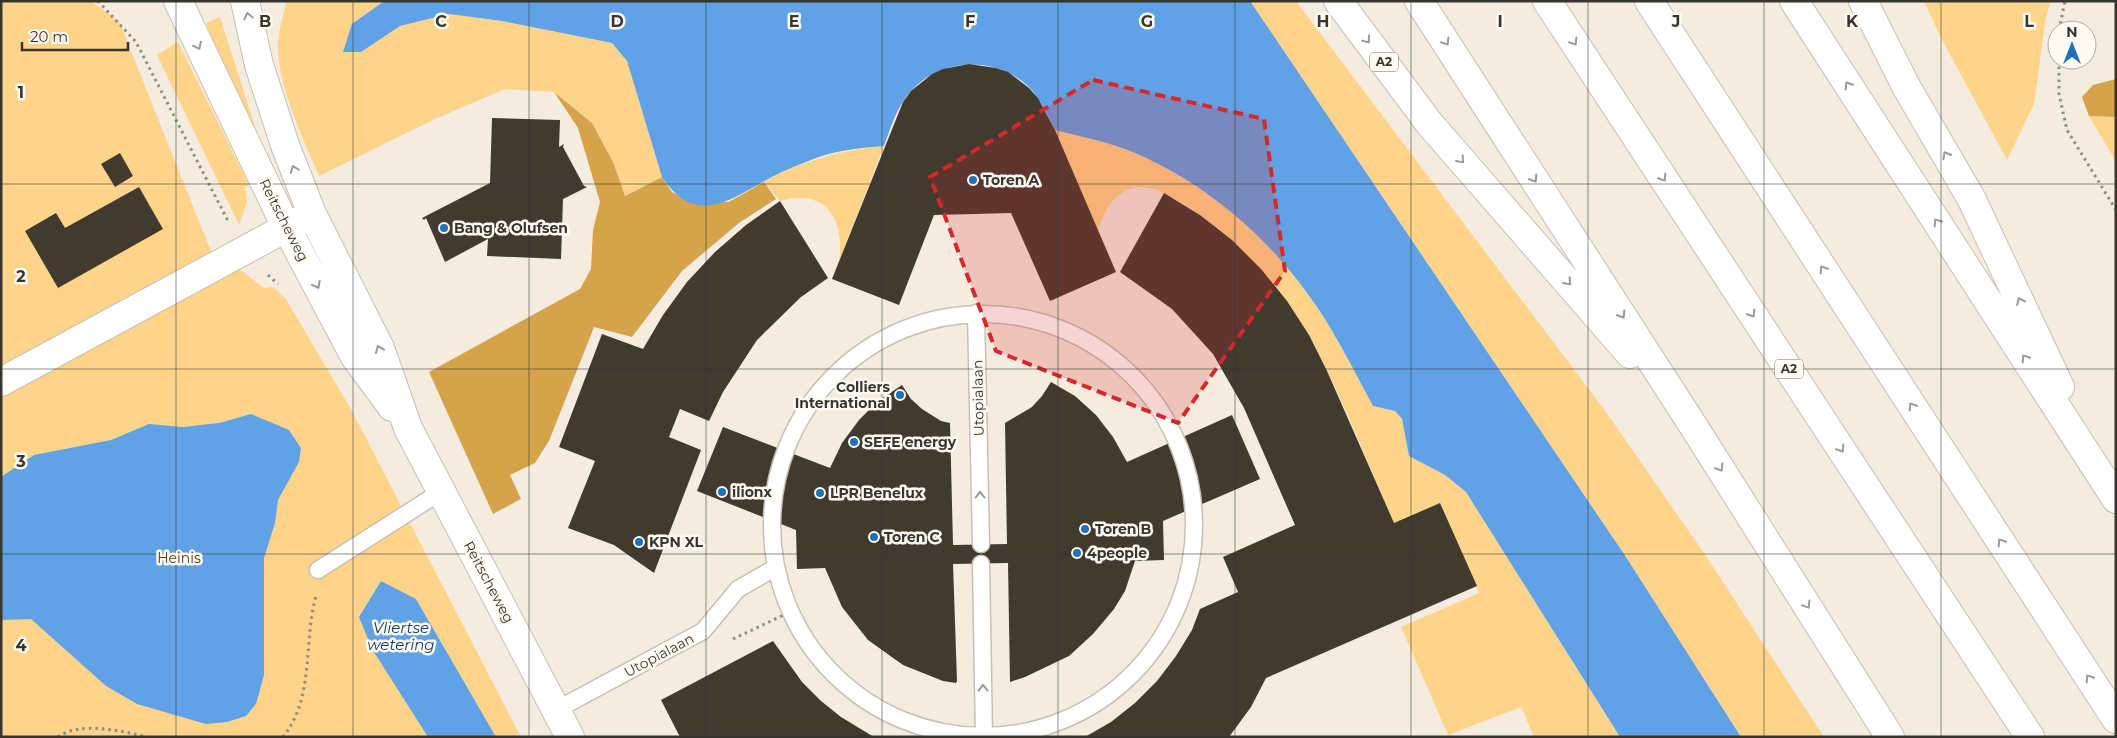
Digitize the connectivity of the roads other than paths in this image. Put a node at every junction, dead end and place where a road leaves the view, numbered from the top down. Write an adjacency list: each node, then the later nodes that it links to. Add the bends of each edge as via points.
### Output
1 (178, 1): 10 (main road, Reitscheweg, one-way to 10)
2 (245, 1): 9 (main road, Reitscheweg, one-way to 2, via 259,65)
3 (1338, 1): 13 (main road, A2, one-way to 13, via 1429,123)
4 (1419, 1): 13 (main road, A2, one-way to 13)
5 (1547, 1): 26 (main road, A2, one-way to 26)
6 (1649, 1): 22 (main road, one-way to 6)
7 (1794, 1): 16 (main road, one-way to 7)
8 (1863, 1): 16 (main road, one-way to 8, via 1971,198 1907,88)
9 (312, 214): 10 (main road); 14 (main road, Reitscheweg, one-way to 9, via 380,348)
10 (286, 227): 12 (main road); 14 (main road, Reitscheweg, one-way to 14, via 355,357)
11 (976, 313): 17 (lane, Utopialaan, one-way to 11); 19 (lane, via 915,324 859,352 814,396 784,450 770,519); 24 (lane, via 1039,320 1096,345 1144,386 1177,440 1194,506 1191,564 1173,619 1140,667 1095,704 1042,728)
12 (1, 382)
13 (1694, 427): 25 (main road, A2, one-way to 25)
14 (408, 428): 15 (main road, Reitscheweg)
15 (442, 491): 20 (lane); 21 (main road, Reitscheweg)
16 (2112, 493)
17 (981, 544)
18 (981, 564): 24 (lane, one-way to 18)
19 (775, 568): 21 (lane, Utopialaan, via 738,589 703,631); 24 (lane, via 790,612 822,664 868,703 924,728)
20 (318, 570)
21 (556, 710): 23 (main road, Reitscheweg)
22 (2116, 719)
23 (570, 737)
24 (984, 737)
25 (1890, 737)
26 (2030, 737)

